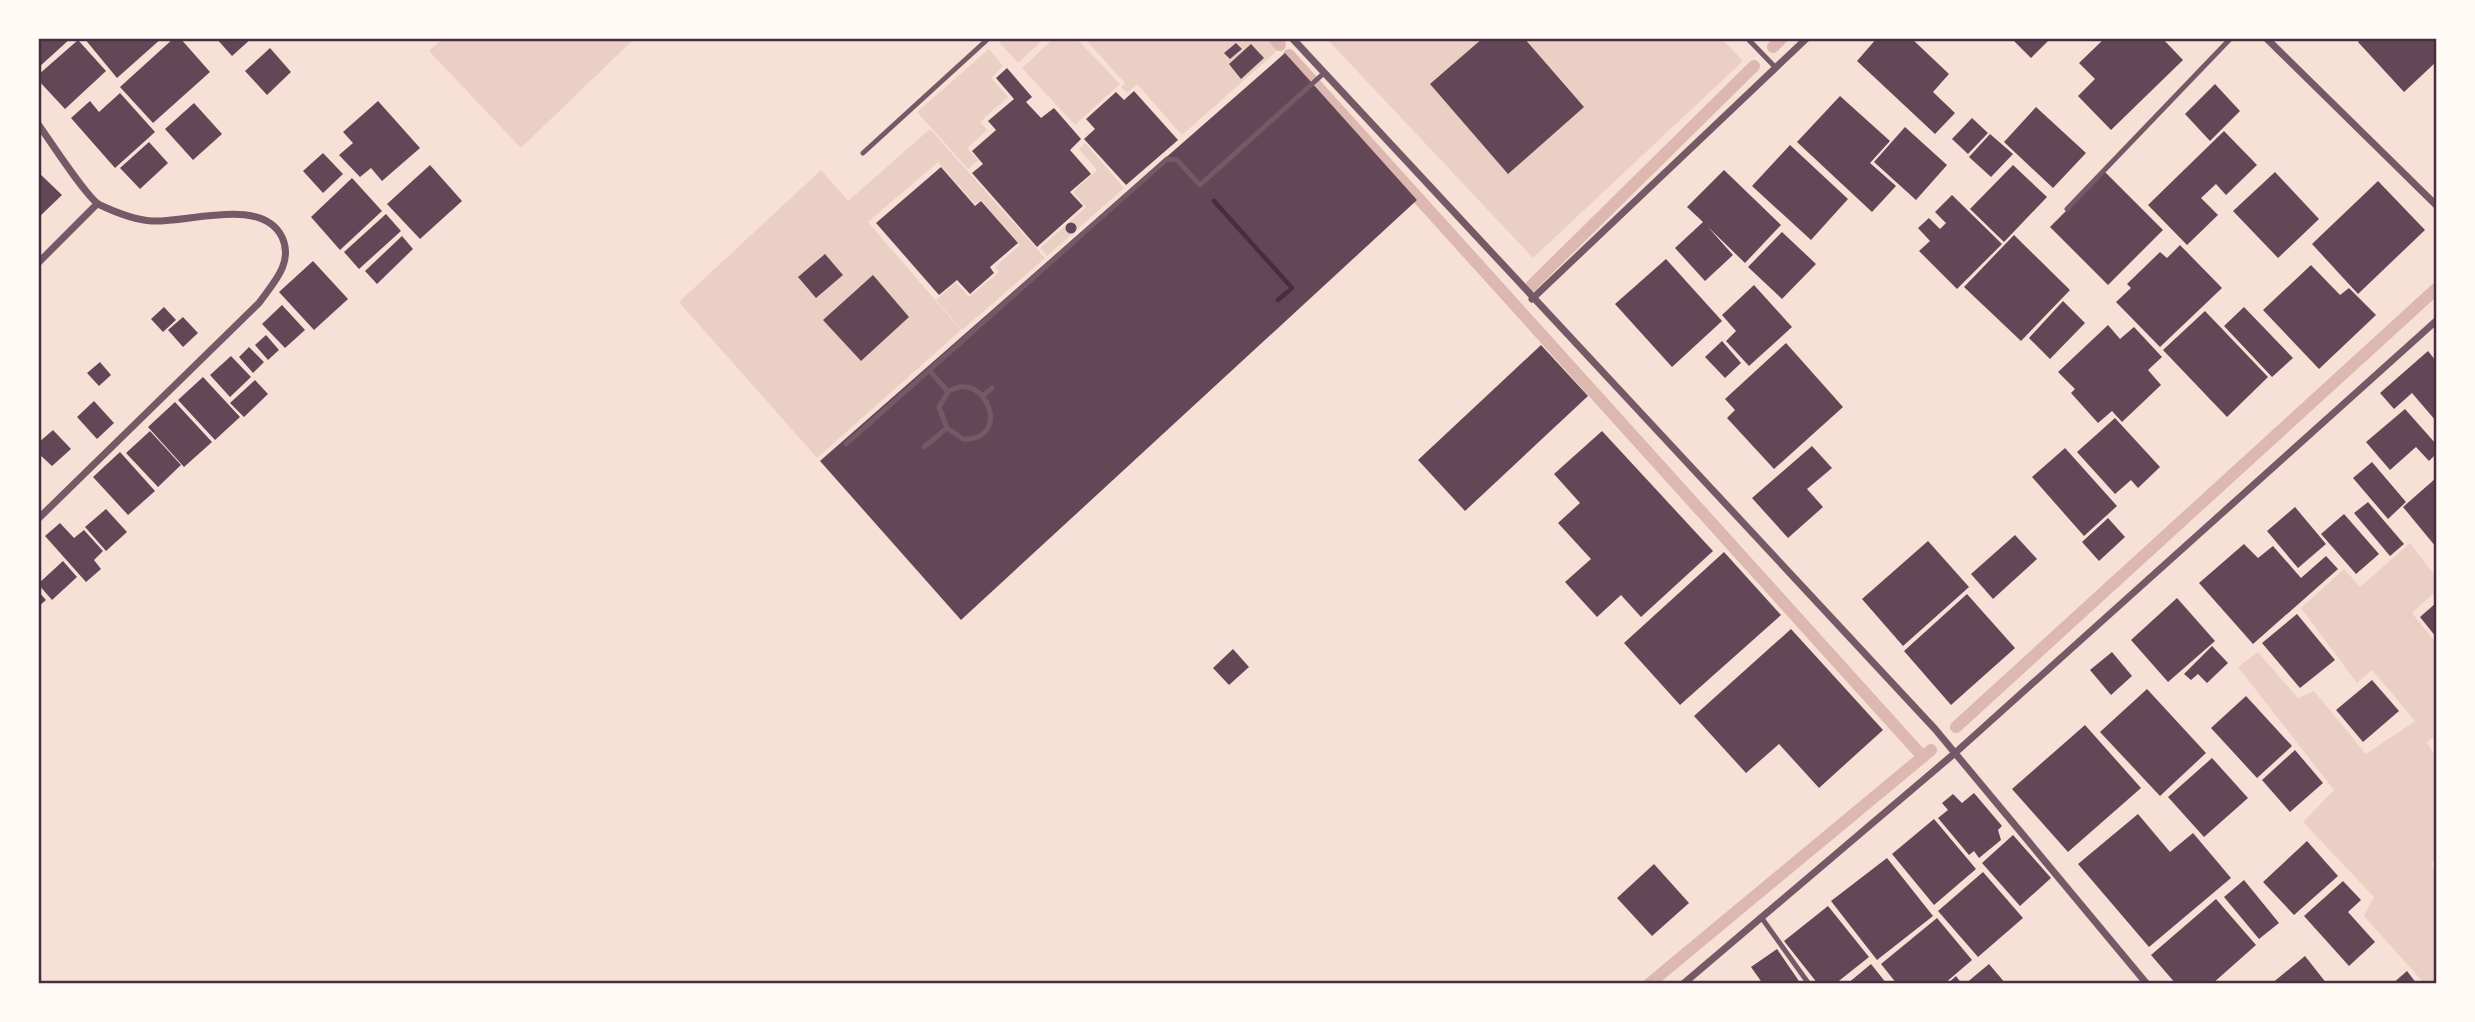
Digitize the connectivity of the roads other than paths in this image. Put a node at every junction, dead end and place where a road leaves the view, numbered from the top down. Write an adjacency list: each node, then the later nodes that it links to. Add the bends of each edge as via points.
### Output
1 (989, 38): 10 (lane)
2 (1292, 38): 8 (street)
3 (1747, 38): 7 (lane)
4 (1807, 38): 7 (street)
5 (2231, 38): 13 (lane)
6 (2266, 38): 12 (street)
7 (1776, 68): 15 (street)
8 (1325, 73): 15 (street); 17 (lane, via 1200,185 1177,160 1167,159)
9 (38, 124): 11 (street)
10 (863, 153)
11 (97, 204): 14 (street); 24 (street, via 152,221 238,215 262,218 278,229 288,249 283,270 258,303)
12 (2437, 205)
13 (2067, 209)
14 (38, 263)
15 (1531, 299): 25 (street)
16 (2437, 321): 25 (street)
17 (930, 371): 19 (lane); 22 (lane)
18 (992, 388): 20 (lane)
19 (948, 392): 20 (lane, via 965,387); 21 (lane, via 939,407)
20 (983, 396): 21 (lane, via 991,419 978,438 963,439)
21 (947, 428): 23 (lane)
22 (846, 444)
23 (924, 447)
24 (38, 519)
25 (1955, 753): 26 (street); 29 (street)
26 (1761, 917): 27 (street); 28 (lane)
27 (1683, 984)
28 (1809, 984)
29 (2147, 984)

